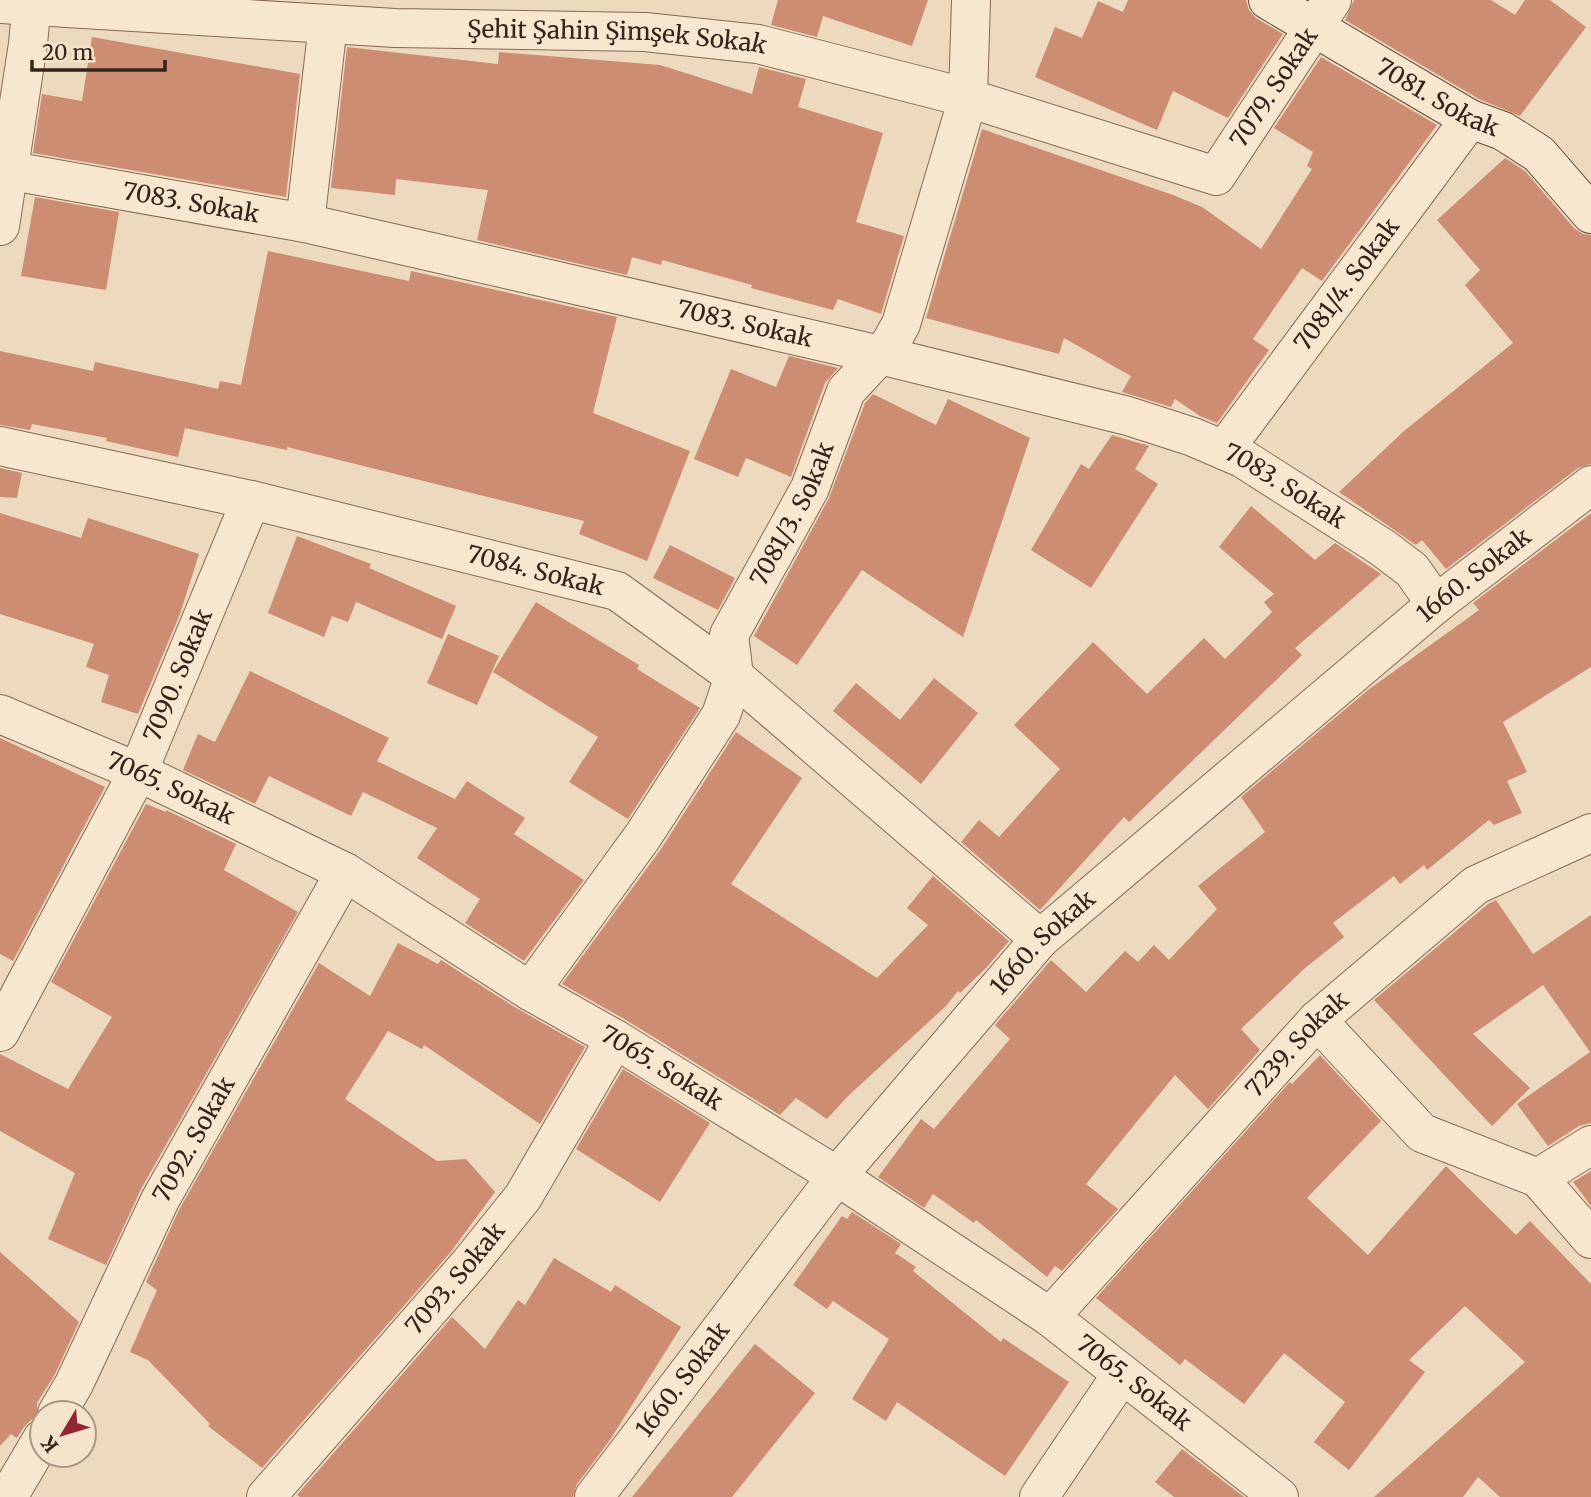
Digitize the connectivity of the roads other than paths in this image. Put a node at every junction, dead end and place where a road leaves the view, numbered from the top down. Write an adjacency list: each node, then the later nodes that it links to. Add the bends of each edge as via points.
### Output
1 (971, 0): 7 (street, 7081/3. Sokak)
2 (1268, 0): 5 (street, 7081. Sokak)
3 (21, 3): 4 (street, Şehit Şahin Şimşek Sokak); 9 (street)
4 (284, 11): 6 (street, Şehit Şahin Şimşek Sokak)
5 (1322, 14): 8 (street, 7081. Sokak); 10 (street, 7079. Sokak)
6 (328, 24): 7 (street, Şehit Şahin Şimşek Sokak, via 645,32 727,40); 12 (street)
7 (968, 98): 10 (street, Şehit Şahin Şimşek Sokak); 14 (street, 7081/3. Sokak, via 901,324)
8 (1470, 119): 11 (street, 7081. Sokak, via 1503,131 1539,154); 16 (street, 7081/4. Sokak)
9 (4, 169): 12 (street, 7083. Sokak); 13 (street)
10 (1216, 176)
11 (1591, 214)
12 (305, 223): 14 (street, 7083. Sokak)
13 (0, 226)
14 (880, 355): 16 (street, 7083. Sokak, via 1128,416); 20 (street, 7081/3. Sokak, via 846,391 810,488 729,635)
15 (0, 446): 18 (street, 7084. Sokak)
16 (1224, 450): 19 (street, 7083. Sokak, via 1383,548 1412,570)
17 (1591, 485): 19 (street, 1660. Sokak)
18 (251, 500): 20 (street, 7084. Sokak, via 617,591); 22 (street, 7090. Sokak)
19 (1436, 604): 25 (street, 1660. Sokak)
20 (734, 676): 25 (street, 7084. Sokak); 26 (street, 7081/3. Sokak, via 721,715 657,814)
21 (0, 714): 22 (street, 7065. Sokak)
22 (138, 772): 24 (street, 7065. Sokak); 28 (street, 7090. Sokak)
23 (1591, 833): 27 (street, 7239. Sokak, via 1476,886)
24 (345, 872): 26 (street, 7065. Sokak); 36 (street, 7092. Sokak, via 160,1200)
25 (1040, 939): 31 (street, 1660. Sokak)
26 (530, 991): 29 (street, 7065. Sokak)
27 (1317, 1020): 32 (street, via 1422,1133); 34 (street, 7239. Sokak)
28 (0, 1031)
29 (615, 1039): 31 (street, 7065. Sokak); 40 (street, 7093. Sokak, via 523,1197)
30 (1591, 1145): 32 (street)
31 (837, 1175): 34 (street, 7065. Sokak); 41 (street, 1660. Sokak)
32 (1538, 1178): 33 (street)
33 (1591, 1238)
34 (1050, 1317): 35 (street, 7065. Sokak)
35 (1122, 1374): 38 (street, 7065. Sokak); 42 (street)
36 (66, 1399)
37 (28, 1463): 39 (street)
38 (1271, 1495)
39 (8, 1497)
40 (266, 1497)
41 (594, 1497)
42 (1039, 1497)

